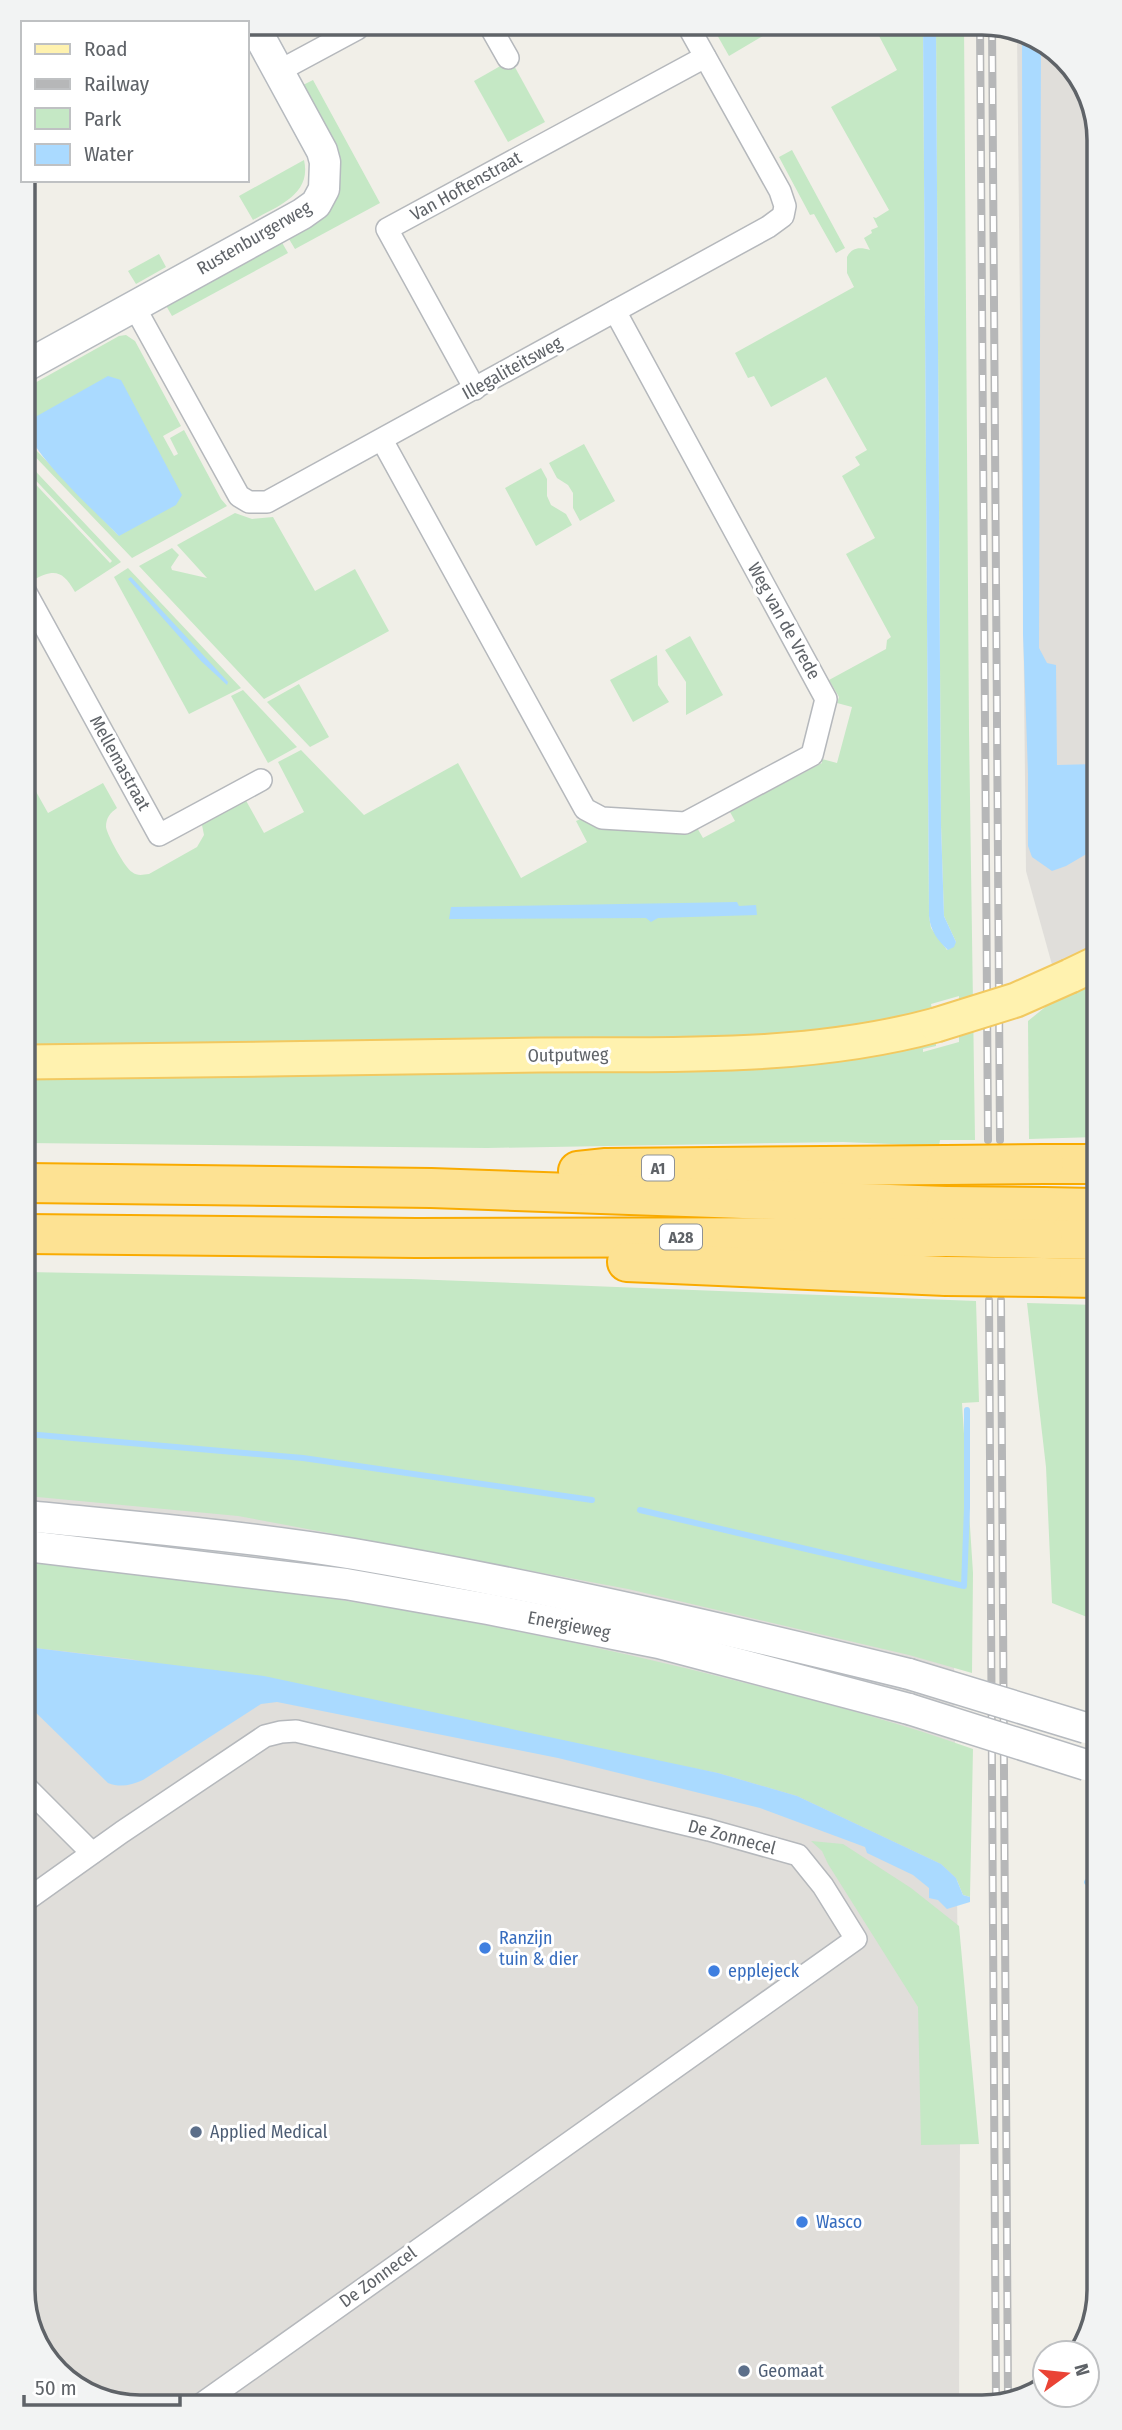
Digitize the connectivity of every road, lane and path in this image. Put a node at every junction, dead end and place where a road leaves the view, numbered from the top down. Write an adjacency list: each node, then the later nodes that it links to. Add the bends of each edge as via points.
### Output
1 (259, 35): 7 (main road, Rustenburgerweg)
2 (345, 35): 7 (street)
3 (495, 35): 6 (street)
4 (693, 35): 5 (street, Illegaliteitsweg)
5 (705, 57): 9 (street, Illegaliteitsweg, via 780,191 785,213 768,227); 11 (street, Van Hoftenstraat, via 387,229)
6 (508, 58)
7 (279, 71): 8 (main road, Rustenburgerweg, via 324,156 326,180 320,197 302,214)
8 (134, 306): 10 (main road, Rustenburgerweg); 12 (street, Illegaliteitsweg, via 243,499 267,502)
9 (615, 311): 11 (street, Illegaliteitsweg); 12 (street, Weg van de Vrede, via 826,699 812,755 685,823 593,815 585,808)
10 (35, 361)
11 (475, 389): 12 (street, Illegaliteitsweg)
12 (382, 440)
13 (35, 609): 14 (street, Mellemastraat, via 159,835)
14 (261, 780)
15 (1083, 970): 16 (main road, Outputweg, bridge, via 1016,1000 936,1025 845,1043 701,1054)
16 (35, 1062)
17 (1087, 1164): 19 (highway, A1, bridge, via 606,1168)
18 (35, 1183): 19 (highway, A28)
19 (371, 1188): 21 (highway, A28)
20 (1087, 1211): 22 (highway, A28)
21 (946, 1221): 22 (highway, A28, bridge); 25 (highway, A28)
22 (1043, 1223): 24 (highway, A28)
23 (35, 1234): 25 (highway, A28)
24 (1087, 1237)
25 (416, 1238): 26 (highway, A28, bridge, via 643,1263)
26 (1087, 1278)
27 (35, 1517): 29 (main road, Energieweg, bridge, via 192,1532 379,1559 582,1597 909,1674)
28 (35, 1547): 30 (main road, Energieweg, bridge, via 346,1584 659,1643 909,1709)
29 (1087, 1728)
30 (1087, 1765)
31 (35, 1795): 32 (street)
32 (92, 1853): 33 (street, De Zonnecel); 34 (street, De Zonnecel, via 265,1736 296,1731 798,1855 856,1939)
33 (35, 1894)
34 (214, 2395)

